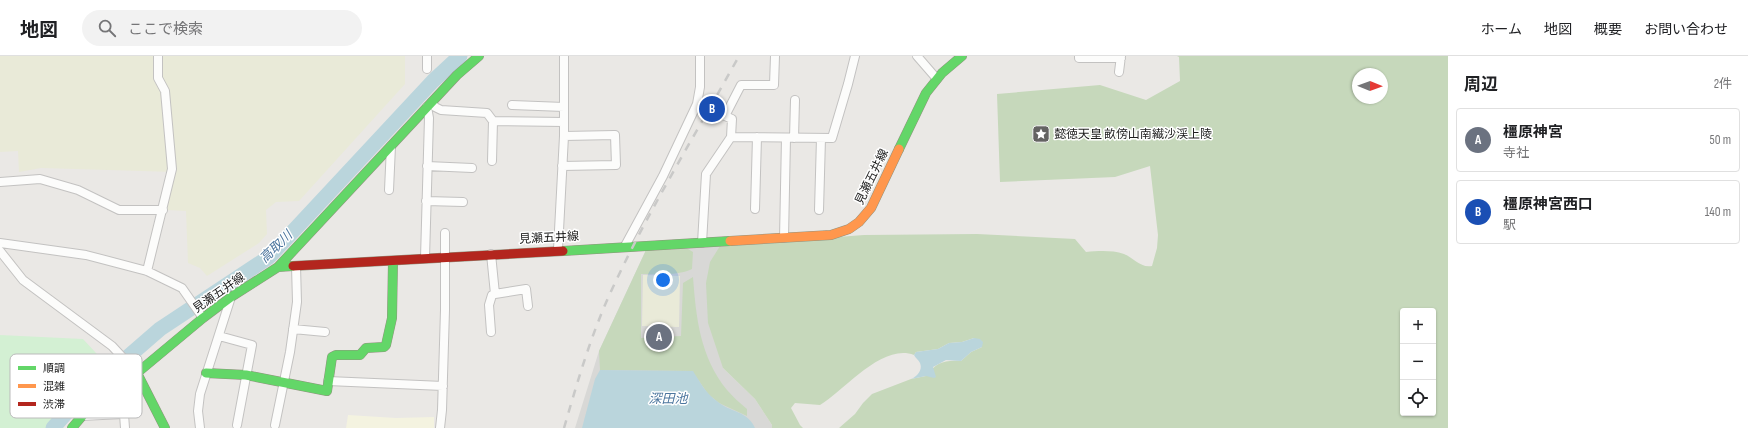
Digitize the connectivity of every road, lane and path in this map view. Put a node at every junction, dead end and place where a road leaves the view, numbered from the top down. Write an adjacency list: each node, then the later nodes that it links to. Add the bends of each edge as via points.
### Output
1 (158, 56): 36 (street, via 158,78 165,91 172,169)
2 (427, 56): 12 (street)
3 (479, 56): 16 (main road)
4 (564, 56): 18 (street)
5 (700, 56): 42 (street, via 697,104 661,180)
6 (775, 56): 22 (street, via 774,85 741,85 725,116 732,119)
7 (854, 56): 25 (street, via 832,138)
8 (917, 56): 14 (street)
9 (962, 56): 14 (main road, 見瀬五井線)
10 (1079, 56): 11 (street)
11 (1121, 57): 13 (street)
12 (427, 69)
13 (1119, 72)
14 (937, 79): 39 (main road, 見瀬五井線, via 926,93 913,118 871,208 859,223 841,233)
15 (795, 100): 24 (street)
16 (429, 104): 19 (street, via 441,110 487,113); 26 (main road); 28 (street)
17 (512, 105): 18 (street)
18 (564, 107): 20 (street)
19 (493, 121): 20 (street); 27 (street)
20 (564, 122): 21 (street)
21 (564, 136): 29 (street); 29 (street, via 615,135 616,165)
22 (731, 137): 23 (street); 41 (street, via 706,174)
23 (757, 137): 24 (street); 35 (street)
24 (790, 138): 25 (street); 39 (street)
25 (821, 138): 37 (street)
26 (391, 146): 32 (street); 50 (main road)
27 (492, 161)
28 (427, 166): 30 (street); 33 (street)
29 (562, 166): 43 (street)
30 (472, 168)
31 (0, 182): 36 (street, via 40,179 78,190 119,210)
32 (389, 190)
33 (426, 201): 34 (street); 47 (street)
34 (463, 202)
35 (755, 209)
36 (163, 210): 51 (street)
37 (819, 210)
38 (445, 233): 46 (street)
39 (784, 238): 41 (main road, 見瀬五井線)
40 (0, 243): 51 (street, via 86,255)
41 (702, 243): 42 (main road, 見瀬五井線)
42 (625, 246): 43 (main road, 見瀬五井線)
43 (558, 249): 45 (main road, 見瀬五井線)
44 (0, 251): 60 (street, via 23,280)
45 (491, 254): 46 (main road, 見瀬五井線); 52 (street)
46 (445, 257): 47 (main road, 見瀬五井線); 67 (street)
47 (425, 258): 48 (main road, 見瀬五井線)
48 (393, 261): 49 (main road, 見瀬五井線); 64 (main road, via 392,318 386,345 366,348 360,355 332,357)
49 (296, 266): 50 (main road, 見瀬五井線); 56 (street, via 297,302)
50 (278, 267): 53 (main road, 見瀬五井線)
51 (147, 270): 55 (street, via 182,288)
52 (496, 294): 54 (street, via 526,289); 58 (street, via 492,295 489,305)
53 (231, 297): 55 (main road, 見瀬五井線); 59 (street)
54 (528, 306)
55 (201, 316): 61 (main road, 見瀬五井線)
56 (293, 329): 57 (street); 65 (street)
57 (325, 332)
58 (491, 332)
59 (219, 336): 62 (street); 63 (street, via 252,345)
60 (120, 354)
61 (142, 364)
62 (206, 373): 63 (main road); 75 (street, via 198,403)
63 (246, 375): 65 (main road); 70 (street)
64 (328, 381): 65 (main road, via 327,391); 67 (street)
65 (284, 383): 71 (street)
66 (142, 384): 74 (main road)
67 (443, 386): 76 (street)
68 (79, 418): 72 (main road, 見瀬五井線)
69 (124, 418): 73 (street)
70 (237, 425)
71 (275, 425)
72 (72, 428)
73 (125, 428)
74 (165, 428)
75 (200, 428)
76 (440, 428)

